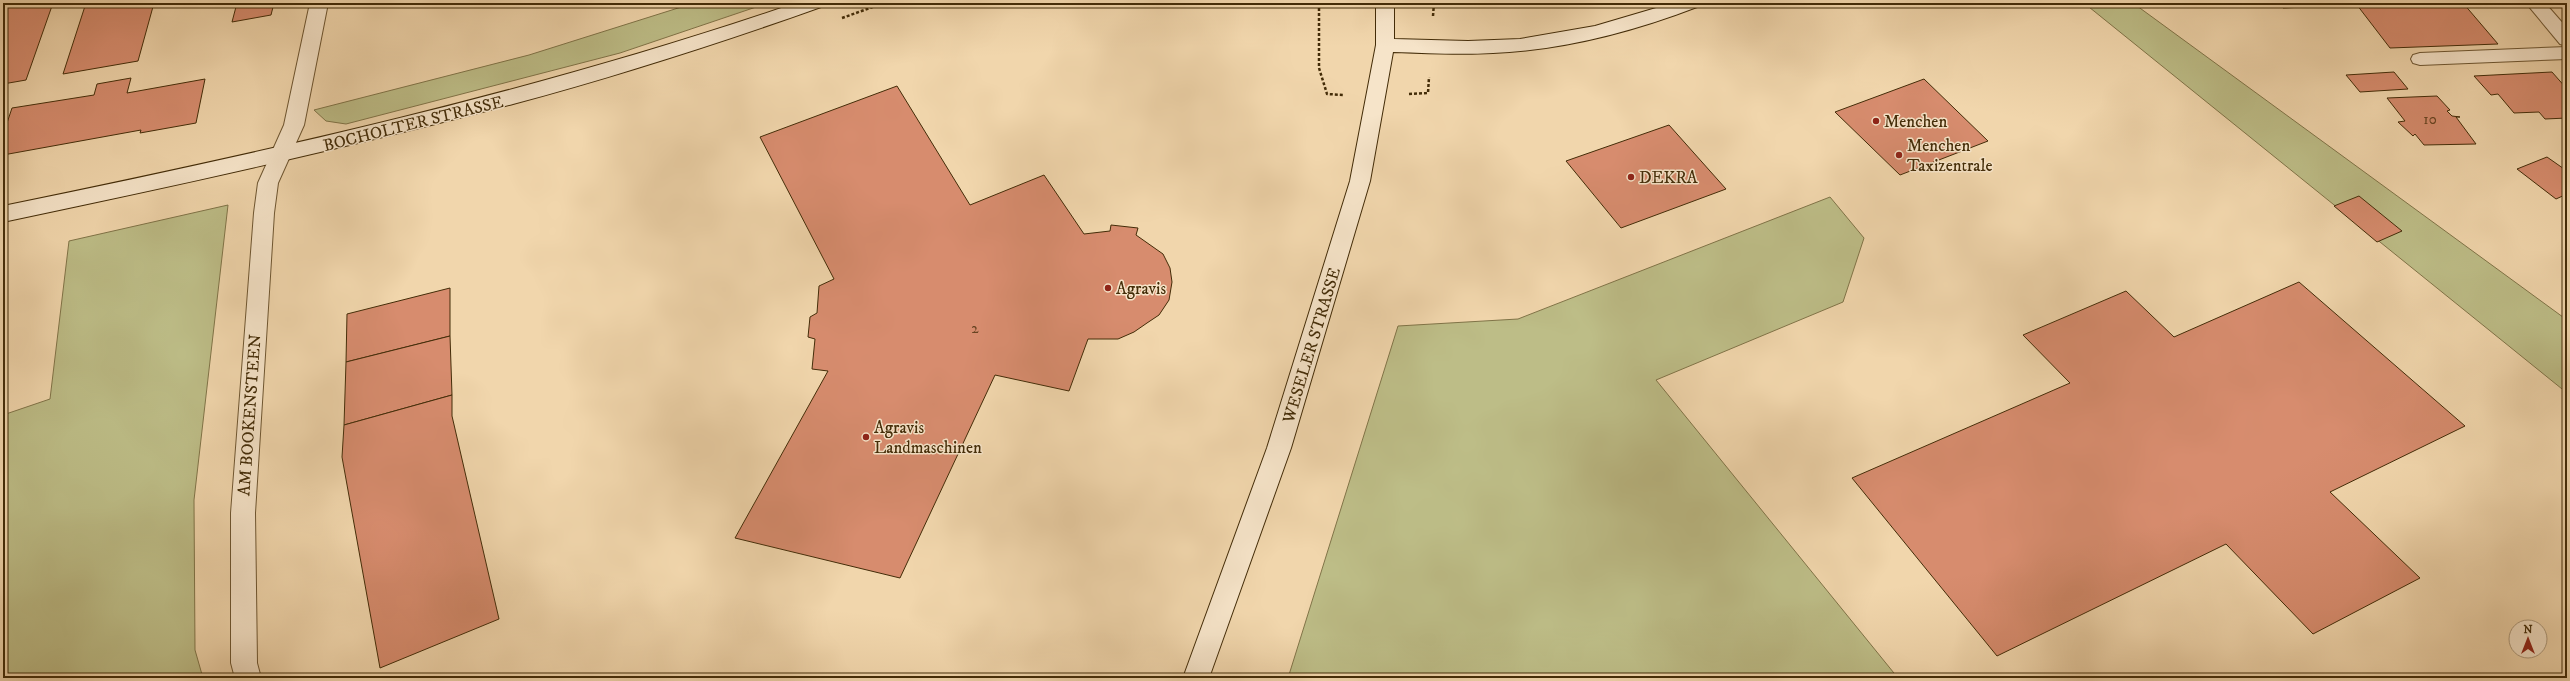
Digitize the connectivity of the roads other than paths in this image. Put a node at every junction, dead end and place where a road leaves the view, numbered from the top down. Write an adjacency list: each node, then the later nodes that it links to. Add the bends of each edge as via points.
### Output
1 (318, 3): 10 (street, AM BOOKENSTEEN, via 294,125)
2 (815, 3): 10 (street, BOCHOLTER STRASSE, via 544,90 452,115)
3 (1384, 3): 7 (street, WESELER STRASSE)
4 (1691, 3): 7 (street, via 1660,15 1579,36 1495,47)
5 (2535, 3): 6 (street)
6 (2567, 40)
7 (1385, 45): 13 (street, WESELER STRASSE, via 1360,181 1334,271 1279,448)
8 (2567, 52): 9 (street)
9 (2420, 59)
10 (279, 155): 11 (street, BOCHOLTER STRASSE); 12 (street, AM BOOKENSTEEN, via 268,183 264,213 243,513 244,662)
11 (3, 214)
12 (248, 678)
13 (1196, 678)

